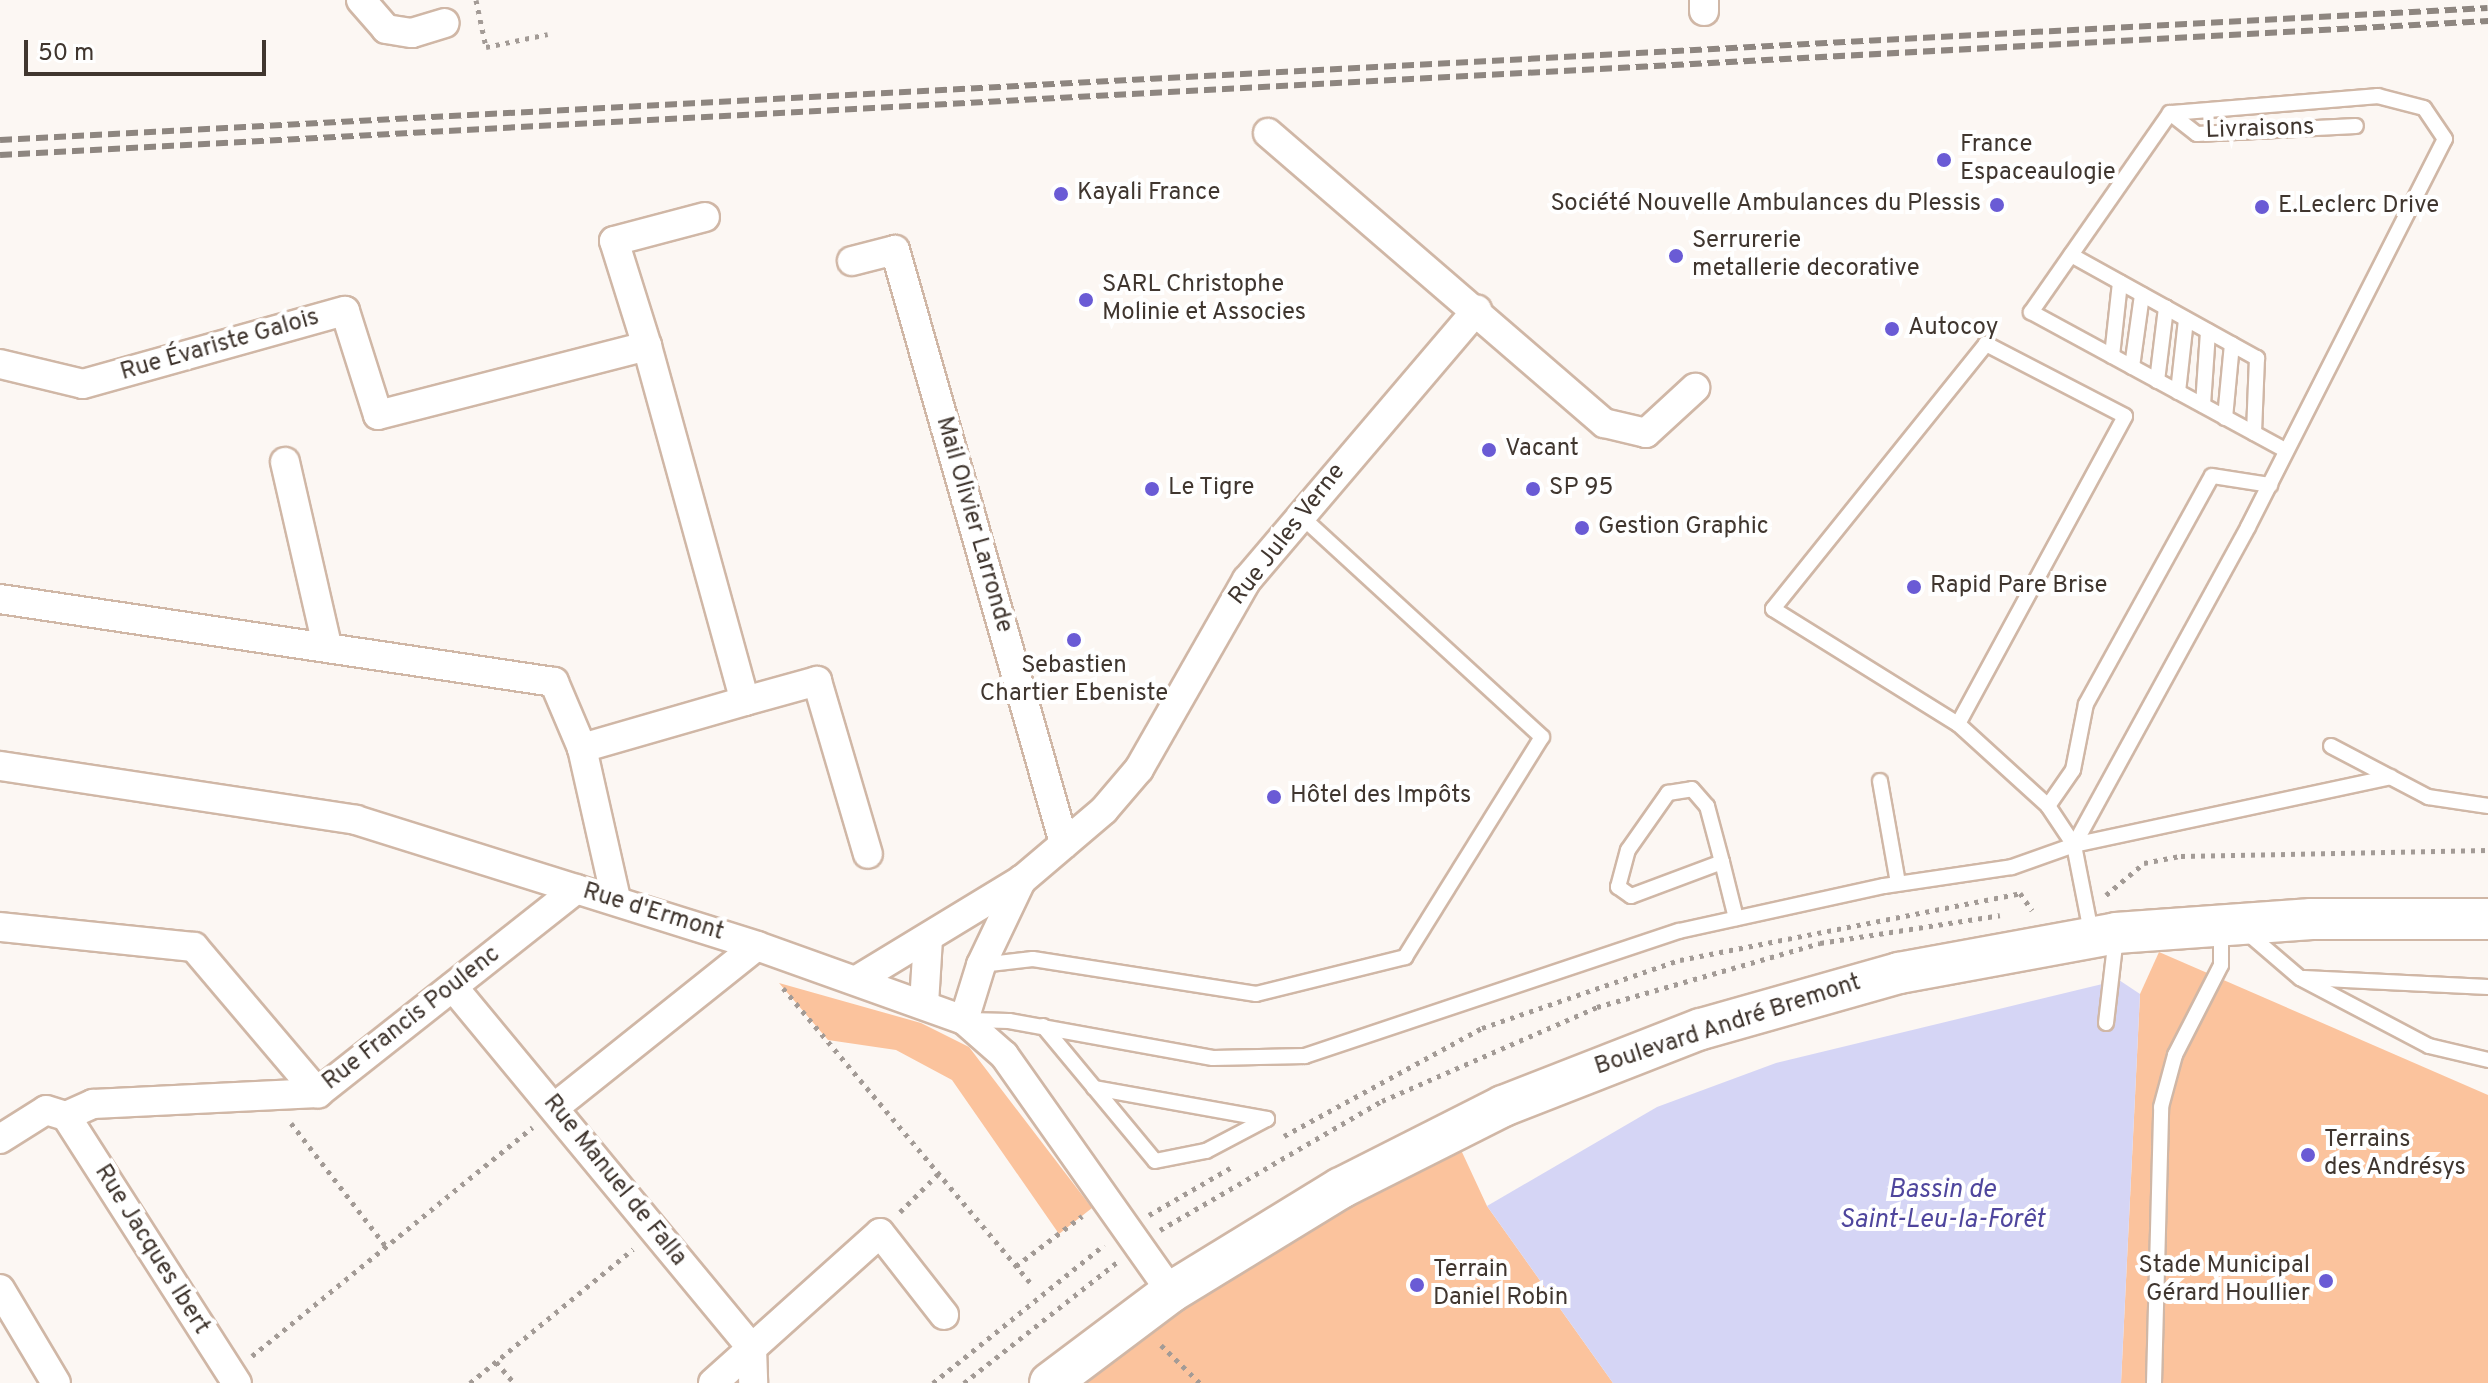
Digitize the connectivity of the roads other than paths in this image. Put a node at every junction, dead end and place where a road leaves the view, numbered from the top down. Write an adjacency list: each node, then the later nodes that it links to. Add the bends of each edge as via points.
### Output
1 (361, 0): 2 (street, via 386,29 412,33)
2 (444, 23)
3 (2170, 113): 4 (lane, Livraisons, via 2197,134); 7 (lane); 26 (lane, via 2378,96 2424,108 2445,139)
4 (2356, 126)
5 (1268, 133): 12 (street)
6 (705, 217): 16 (street, via 614,241)
7 (2071, 255): 9 (lane); 17 (lane, via 2031,312)
8 (852, 261): 41 (street, Mail Olivier Larronde, via 895,250)
9 (2120, 282): 10 (lane); 17 (lane)
10 (2142, 295): 11 (lane); 19 (lane)
11 (2166, 308): 13 (lane); 20 (lane)
12 (1477, 310): 21 (street, via 1604,423 1627,433 1661,425); 29 (street, Rue Jules Verne)
13 (2186, 319): 14 (lane); 22 (lane)
14 (2208, 331): 15 (lane); 23 (lane)
15 (2232, 344): 24 (lane); 25 (lane, via 2257,358)
16 (647, 346): 18 (street, Rue Évariste Galois, via 378,415 345,311 83,384); 32 (street)
17 (2112, 356): 19 (lane)
18 (0, 364)
19 (2132, 367): 20 (lane)
20 (2157, 381): 22 (lane)
21 (1695, 388)
22 (2178, 392): 23 (lane)
23 (2203, 405): 24 (lane)
24 (2225, 418): 25 (lane)
25 (2254, 433): 26 (lane)
26 (2282, 448): 28 (lane)
27 (285, 462): 31 (street)
28 (2270, 485): 39 (lane, via 2212,476 2086,704 2073,770); 42 (lane)
29 (1300, 514): 41 (street, Rue Jules Verne, via 1247,580 1139,769); 56 (lane, via 1542,737 1405,957 1256,994 1033,959)
30 (0, 599): 31 (street)
31 (327, 645): 35 (street, via 554,682)
32 (745, 701): 35 (street); 43 (street, via 817,681)
33 (1958, 724): 33 (lane, via 1773,609 1986,344 2125,416); 39 (lane)
34 (2331, 746): 37 (lane)
35 (582, 748): 48 (street)
36 (0, 766): 47 (street, Rue d'Ermont, via 356,820)
37 (2391, 777): 40 (lane, via 2428,797); 42 (lane)
38 (1880, 781): 46 (lane)
39 (2048, 806): 42 (lane)
40 (2488, 806)
41 (1064, 843): 45 (street, Rue Jules Verne)
42 (2074, 845): 46 (lane, via 2012,867); 53 (lane)
43 (868, 854)
44 (1722, 862): 44 (lane, via 1707,806 1692,789 1668,793 1628,850 1618,887 1631,896); 49 (lane)
45 (1023, 879): 54 (street, Rue Jules Verne); 56 (street, Rue Jules Verne)
46 (1898, 883): 49 (lane)
47 (576, 889): 48 (street, Rue d'Ermont); 59 (street, Rue Francis Poulenc)
48 (616, 899): 55 (street, Rue d'Ermont)
49 (1736, 918): 64 (lane, via 1305,1056 1213,1058)
50 (2488, 919): 51 (street, Boulevard André Bremont)
51 (2231, 923): 53 (street, Boulevard André Bremont); 57 (lane); 80 (lane, via 2221,965 2175,1055 2161,1107)
52 (0, 927): 67 (street, via 194,947)
53 (2104, 935): 63 (lane); 72 (street, Boulevard André Bremont, via 1876,978 1618,1058 1399,1156)
54 (928, 939): 58 (street, Rue Jules Verne); 61 (street)
55 (755, 948): 58 (street, Rue d'Ermont); 68 (street)
56 (981, 965): 62 (street, Rue Jules Verne)
57 (2300, 978): 60 (lane); 65 (lane, via 2429,1046)
58 (857, 980): 61 (street, Rue d'Ermont)
59 (453, 987): 67 (street, Rue Francis Poulenc); 68 (street, Rue Manuel de Falla)
60 (2488, 987)
61 (924, 1004): 62 (street, Rue d'Ermont)
62 (964, 1020): 64 (lane); 72 (street, Rue d'Ermont, via 1004,1055)
63 (2106, 1023)
64 (1043, 1026): 66 (lane)
65 (2488, 1060)
66 (1094, 1088): 66 (lane, via 1155,1161 1206,1151 1267,1119)
67 (318, 1093): 69 (street, Rue Francis Poulenc, via 93,1104)
68 (555, 1107): 74 (street, Rue Manuel de Falla)
69 (66, 1116): 70 (street, Rue Francis Poulenc, via 46,1110); 75 (street, Rue Jacques Ibert)
70 (0, 1139)
71 (0, 1289): 76 (street)
72 (1171, 1292): 79 (street, Boulevard André Bremont)
73 (944, 1315): 74 (street, via 880,1233)
74 (752, 1348): 77 (street); 78 (street)
75 (233, 1379)
76 (56, 1383)
77 (713, 1383)
78 (753, 1383)
79 (1050, 1383)
80 (2154, 1383)

